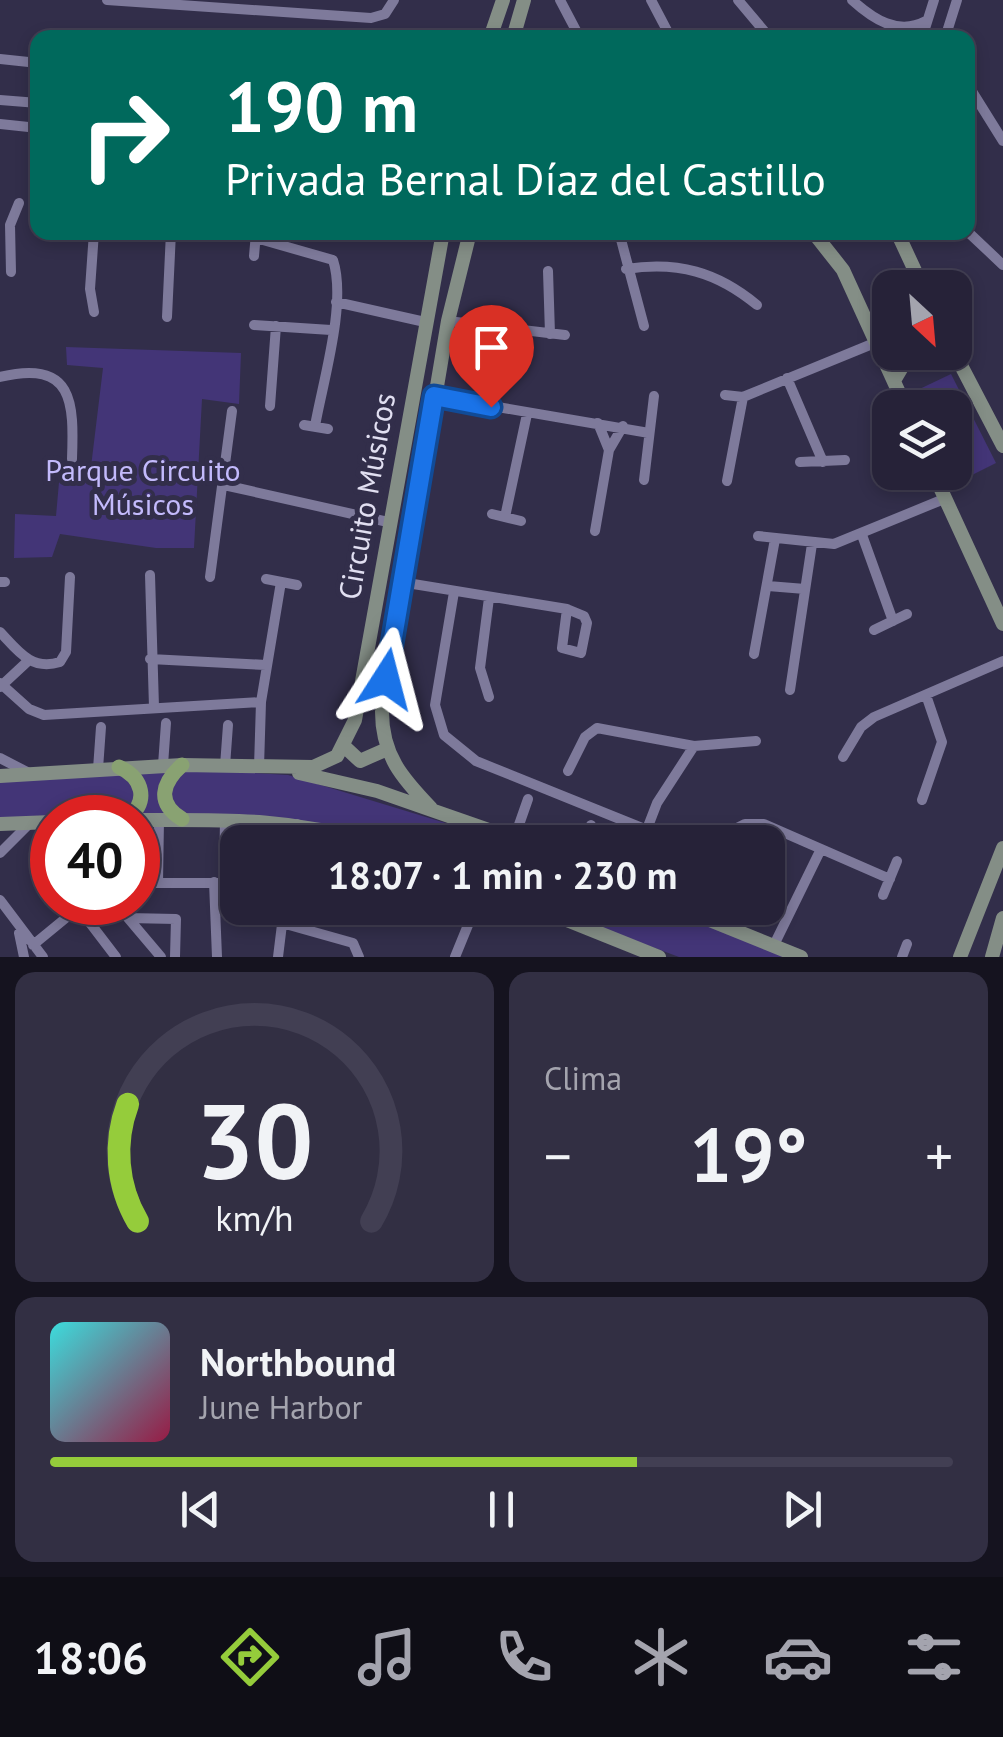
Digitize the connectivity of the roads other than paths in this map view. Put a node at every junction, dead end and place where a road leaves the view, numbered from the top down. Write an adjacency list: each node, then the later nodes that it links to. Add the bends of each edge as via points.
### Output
1 (107, 0): 12 (street)
2 (290, 0): 13 (street)
3 (394, 0): 13 (street, via 386,14 371,18)
4 (502, 0): 15 (street)
5 (524, 0): 16 (street)
6 (560, 0): 17 (street)
7 (652, 0): 18 (street)
8 (738, 0): 19 (street)
9 (852, 0): 14 (street, via 898,28)
10 (934, 0): 14 (street)
11 (957, 0): 21 (street)
12 (192, 3): 13 (street)
13 (286, 12)
14 (926, 21): 20 (street)
15 (493, 30)
16 (515, 30)
17 (576, 30)
18 (667, 30)
19 (763, 30)
20 (924, 30)
21 (948, 30)
22 (0, 60): 23 (street)
23 (30, 62)
24 (975, 96): 29 (street)
25 (0, 100): 26 (street)
26 (30, 102)
27 (0, 124): 28 (street)
28 (30, 127)
29 (1003, 141)
30 (18, 203): 31 (street)
31 (5, 223): 42 (street, via 11,272)
32 (975, 239): 44 (street)
33 (93, 240): 50 (street)
34 (171, 240): 51 (street)
35 (256, 240): 43 (street)
36 (269, 240): 48 (street, via 333,260)
37 (441, 240): 53 (street, Circuito Músicos)
38 (468, 240): 52 (street)
39 (621, 240): 45 (street)
40 (820, 240): 54 (street)
41 (901, 240): 46 (street)
42 (0, 252)
43 (254, 256)
44 (1003, 265)
45 (626, 269): 49 (street, via 654,265 710,274); 57 (street)
46 (915, 270)
47 (548, 271): 59 (street)
48 (336, 302): 53 (street); 58 (street)
49 (757, 306)
50 (94, 312)
51 (167, 318)
52 (448, 321): 59 (street); 70 (street)
53 (425, 322): 94 (street, Circuito Músicos)
54 (872, 322)
55 (254, 324): 56 (street)
56 (276, 326): 58 (street); 73 (street)
57 (644, 326)
58 (332, 330): 78 (street, via 309,426)
59 (550, 334): 60 (street)
60 (565, 336)
61 (872, 337): 66 (street)
62 (892, 370): 67 (street)
63 (900, 370): 67 (street)
64 (963, 370): 80 (street)
65 (0, 377): 82 (street, via 32,373 63,388 74,409)
66 (786, 378): 72 (street); 85 (street)
67 (895, 379): 68 (street)
68 (899, 390)
69 (726, 394): 72 (street)
70 (434, 396): 75 (street); 105 (street)
71 (654, 396): 79 (street)
72 (743, 397): 87 (street)
73 (270, 406)
74 (232, 412): 88 (street)
75 (527, 414): 76 (street); 92 (street)
76 (598, 422): 77 (street); 81 (street)
77 (623, 426): 79 (street); 81 (street)
78 (328, 429)
79 (650, 434): 86 (street)
80 (1003, 446)
81 (609, 450): 95 (street)
82 (72, 459)
83 (844, 460): 85 (street)
84 (800, 462): 85 (street)
85 (823, 462)
86 (644, 480)
87 (727, 482)
88 (224, 485): 94 (street); 102 (street)
89 (940, 490): 90 (street)
90 (944, 499): 96 (street); 114 (street)
91 (492, 514): 92 (street)
92 (504, 517): 93 (street)
93 (520, 521)
94 (388, 522): 133 (street, Circuito Músicos, via 356,720)
95 (595, 531)
96 (862, 535): 99 (street); 113 (street)
97 (758, 536): 98 (street)
98 (775, 539): 99 (street); 107 (street)
99 (812, 544): 108 (street)
100 (150, 575): 118 (street)
101 (70, 577): 119 (street, via 66,652 49,666)
102 (210, 577)
103 (266, 579): 104 (street)
104 (281, 582): 106 (street); 121 (street)
105 (402, 582): 109 (street); 134 (street, via 382,712)
106 (297, 585)
107 (768, 586): 108 (street); 117 (street)
108 (805, 589): 123 (street)
109 (454, 592): 110 (street); 160 (street, via 435,705 444,735 476,761)
110 (490, 598): 111 (street); 125 (street, via 480,668)
111 (568, 609)
112 (907, 614): 113 (street)
113 (893, 621): 115 (street)
114 (1003, 624)
115 (874, 630)
116 (0, 632): 119 (street)
117 (754, 654)
118 (150, 659): 121 (street); 127 (street)
119 (28, 661): 122 (street)
120 (1003, 661): 124 (street)
121 (266, 665): 126 (street)
122 (0, 685): 127 (street, via 44,714)
123 (790, 690)
124 (926, 695): 135 (street, via 861,727); 149 (street, via 942,742)
125 (488, 697)
126 (262, 702): 127 (street); 141 (street)
127 (154, 707)
128 (166, 723): 138 (street)
129 (228, 725): 139 (street)
130 (101, 727): 142 (street)
131 (756, 740): 132 (street)
132 (694, 746): 144 (street, via 596,728); 161 (street)
133 (345, 747): 134 (street, via 360,761); 143 (street, via 325,763)
134 (386, 750): 150 (street)
135 (843, 757)
136 (0, 758): 145 (street)
137 (182, 765): 138 (street); 139 (street); 152 (main road, via 163,790 167,806)
138 (162, 766): 140 (street)
139 (225, 766): 141 (street)
140 (120, 767): 142 (street); 147 (main road, via 134,775)
141 (259, 768): 143 (street)
142 (98, 769): 145 (street)
143 (284, 770): 150 (street)
144 (568, 771)
145 (32, 774): 146 (street)
146 (0, 776)
147 (140, 795)
148 (528, 799): 159 (street)
149 (922, 800)
150 (431, 808): 158 (street)
151 (226, 818): 152 (street); 156 (street); 169 (street)
152 (182, 819): 153 (street)
153 (160, 820)
154 (30, 823): 155 (street)
155 (0, 824)
156 (297, 824): 157 (street)
157 (301, 825)
158 (476, 825)
159 (522, 825)
160 (634, 825)
161 (648, 825)
162 (30, 832): 166 (street)
163 (785, 833): 164 (street)
164 (821, 848): 168 (street); 184 (street)
165 (1003, 848): 197 (street)
166 (0, 853)
167 (897, 862): 168 (street)
168 (890, 878): 171 (street)
169 (219, 882): 170 (street); 190 (street)
170 (160, 883)
171 (883, 895)
172 (0, 900): 181 (street)
173 (54, 925): 183 (street)
174 (91, 925): 187 (street)
175 (282, 925): 191 (street)
176 (289, 925): 192 (street, via 353,943)
177 (468, 925): 193 (street)
178 (579, 925): 194 (street)
179 (723, 925): 184 (street)
180 (1002, 925): 198 (street)
181 (18, 927): 183 (street); 185 (street)
182 (907, 944): 196 (street)
183 (33, 945): 186 (street)
184 (774, 945): 195 (street)
185 (24, 957)
186 (42, 957)
187 (115, 957)
188 (161, 957): 189 (street, via 128,918 176,919)
189 (175, 957)
190 (217, 957)
191 (278, 957)
192 (359, 957)
193 (455, 957)
194 (659, 957)
195 (801, 957)
196 (902, 957)
197 (960, 957)
198 (992, 957)

